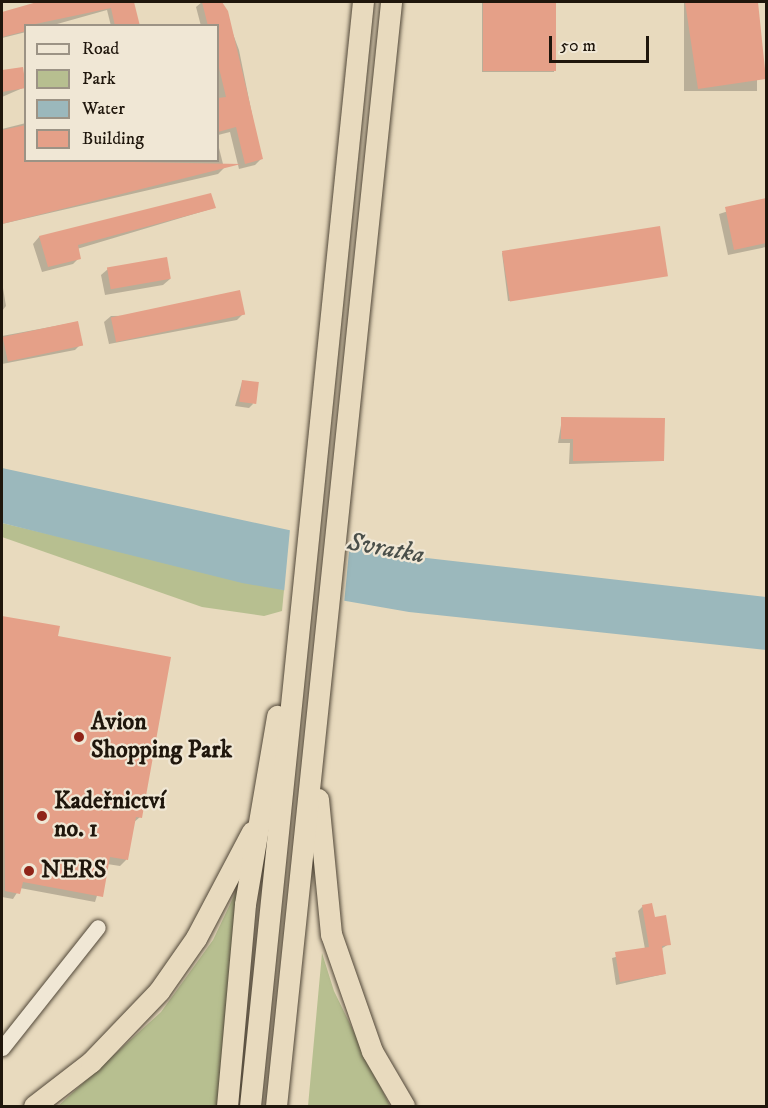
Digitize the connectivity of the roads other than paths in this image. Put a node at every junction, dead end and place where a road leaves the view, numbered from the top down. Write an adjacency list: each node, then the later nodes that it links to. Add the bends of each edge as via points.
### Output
1 (363, 2): 3 (highway)
2 (391, 2): 4 (highway)
3 (297, 643): 5 (highway); 10 (highway)
4 (315, 726): 11 (highway); 12 (highway, via 331,934 372,1051)
5 (258, 822): 8 (highway, via 201,928 159,991 91,1062); 9 (highway)
6 (98, 927): 7 (street)
7 (2, 1048)
8 (34, 1107)
9 (227, 1107)
10 (250, 1107)
11 (276, 1107)
12 (404, 1107)

